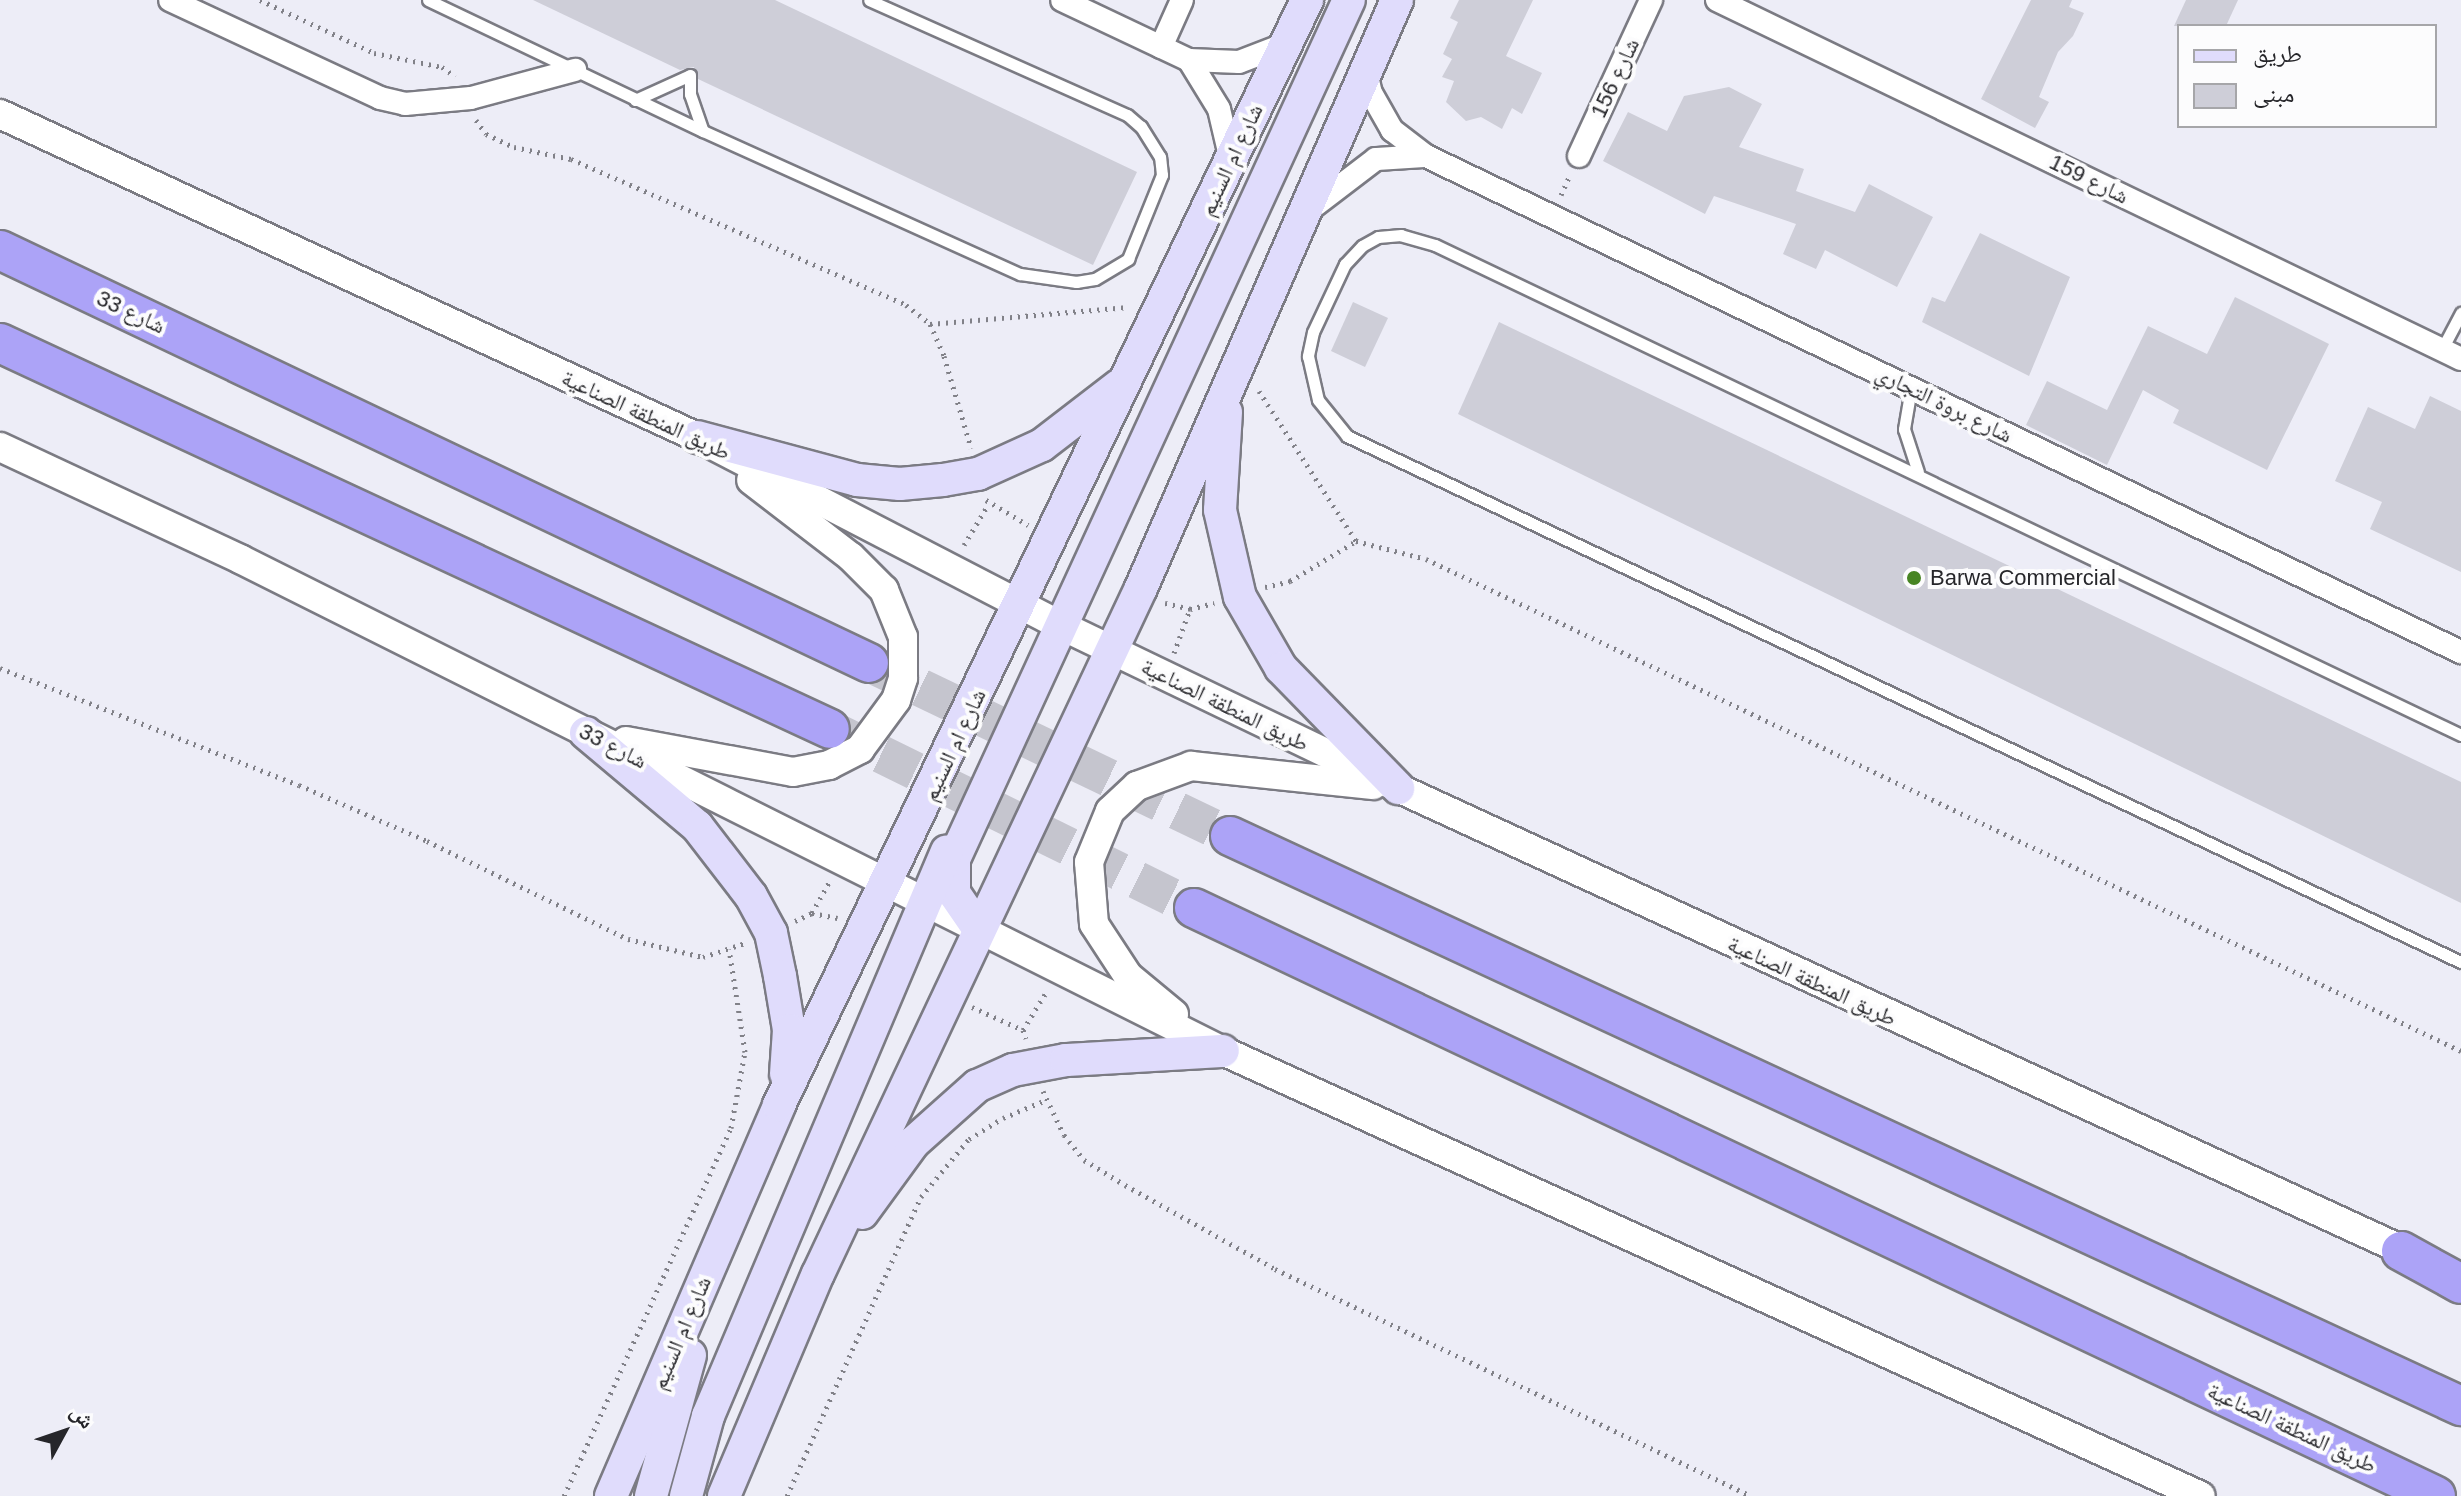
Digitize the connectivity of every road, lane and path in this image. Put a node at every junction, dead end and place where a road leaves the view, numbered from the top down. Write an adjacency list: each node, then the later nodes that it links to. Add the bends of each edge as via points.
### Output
1 (170, 0): 17 (street, via 380,98 429,106)
2 (260, 0): 17 (path, via 374,53 442,67 459,79)
3 (428, 0): 15 (lane)
4 (869, 0): 20 (lane, via 1127,115 1141,127 1160,157 1162,175 1128,259 1095,279 1076,282 1020,274)
5 (1062, 0): 13 (street)
6 (1182, 0): 13 (street)
7 (1307, 0): 12 (main road, شارع ام السنيم)
8 (1349, 0): 47 (main road)
9 (1397, 0): 16 (main road)
10 (1651, 0): 22 (street, شارع 156)
11 (1717, 0): 31 (street, شارع 159)
12 (1286, 44): 14 (street, via 1239,62); 23 (main road, شارع ام السنيم)
13 (1161, 47): 14 (street)
14 (1189, 60): 23 (street, via 1219,109)
15 (575, 70): 17 (street); 18 (lane)
16 (1366, 72): 21 (street, شارع بروة التجاري, via 1375,103 1392,130); 24 (main road)
17 (471, 98): 29 (path, via 474,117 486,134 514,147 571,159 659,196 906,305)
18 (635, 100): 20 (lane); 20 (lane, via 690,75 692,104)
19 (0, 114): 35 (street, طريق المنطقة الصناعية)
20 (703, 131)
21 (1426, 156): 24 (street, شارع بروة التجاري, via 1376,159); 25 (street, شارع بروة التجاري)
22 (1579, 156): 25 (path)
23 (1231, 160): 27 (main road, شارع ام السنيم)
24 (1307, 212): 32 (main road)
25 (1551, 216): 34 (street, شارع بروة التجاري)
26 (0, 250): 50 (highway, شارع 33)
27 (1163, 304): 29 (path); 33 (main road, شارع ام السنيم)
28 (2461, 313): 31 (lane)
29 (930, 324): 38 (path)
30 (0, 343): 52 (highway)
31 (2451, 354)
32 (1234, 372): 41 (path); 43 (main road); 44 (main road, via 1220,510)
33 (1128, 379): 38 (main road, via 1042,445); 40 (main road, شارع ام السنيم)
34 (1911, 388): 37 (lane, via 1904,429); 49 (street, شارع بروة التجاري)
35 (697, 437): 38 (main road, via 857,480 900,484); 42 (street, طريق المنطقة الصناعية); 53 (street, via 851,557 884,590 903,637 903,678 896,700 860,749 829,765 793,772)
36 (0, 447): 53 (street, شارع 33, via 240,559)
37 (1918, 472): 54 (lane); 64 (lane, via 1435,245 1401,235 1378,237 1345,264 1313,332 1308,356 1318,400 1347,436)
38 (978, 474): 39 (path)
39 (988, 505): 40 (path); 42 (path)
40 (1051, 537): 45 (main road, شارع ام السنيم)
41 (1356, 541): 44 (path, via 1290,581); 68 (path, via 1426,559)
42 (951, 568): 45 (street, طريق المنطقة الصناعية)
43 (1141, 588): 46 (path, via 1168,606); 48 (main road)
44 (1240, 597): 46 (path); 55 (main road, via 1281,668)
45 (1019, 603): 47 (street, طريق المنطقة الصناعية); 58 (main road, شارع ام السنيم); 59 (main road, via 1037,625 1037,650)
46 (1190, 609): 51 (path)
47 (1064, 627): 48 (street, طريق المنطقة الصناعية); 62 (main road, via 954,859 954,893)
48 (1111, 650): 51 (street, طريق المنطقة الصناعية); 62 (main road)
49 (2461, 652)
50 (869, 663)
51 (1165, 676): 55 (street, طريق المنطقة الصناعية)
52 (830, 729)
53 (586, 733): 57 (street, شارع 33); 70 (main road, via 697,826 751,896 771,933 789,1030)
54 (2461, 735)
55 (1398, 788): 67 (street, via 1191,766 1153,777 1110,811 1089,862 1094,924 1128,976); 72 (street, طريق المنطقة الصناعية)
56 (1230, 836): 76 (highway)
57 (841, 860): 58 (street, شارع 33); 61 (path)
58 (886, 882): 59 (street, شارع 33); 70 (main road, شارع ام السنيم)
59 (925, 902): 62 (street, شارع 33); 80 (main road, via 708,1416)
60 (1194, 908): 84 (highway, طريق المنطقة الصناعية)
61 (812, 913)
62 (978, 928): 65 (street, شارع 33); 73 (main road)
63 (729, 949): 77 (path, via 745,1052 731,1128)
64 (2461, 962)
65 (1059, 969): 66 (path); 67 (street, شارع 33)
66 (1023, 1030)
67 (1223, 1051): 73 (main road, via 1066,1060 1013,1070 977,1086 913,1143); 83 (street)
68 (2461, 1051)
69 (1046, 1100): 82 (path, via 969,1139 921,1197)
70 (779, 1105): 71 (main road, شارع ام السنيم)
71 (724, 1232): 78 (main road, شارع ام السنيم); 79 (main road)
72 (2401, 1251): 74 (street, طريق المنطقة الصناعية); 75 (highway)
73 (818, 1274): 81 (main road)
74 (2461, 1275)
75 (2461, 1284)
76 (2461, 1406)
77 (564, 1496)
78 (611, 1496)
79 (651, 1496)
80 (686, 1496)
81 (724, 1496)
82 (787, 1496)
83 (2201, 1496)
84 (2436, 1496)

